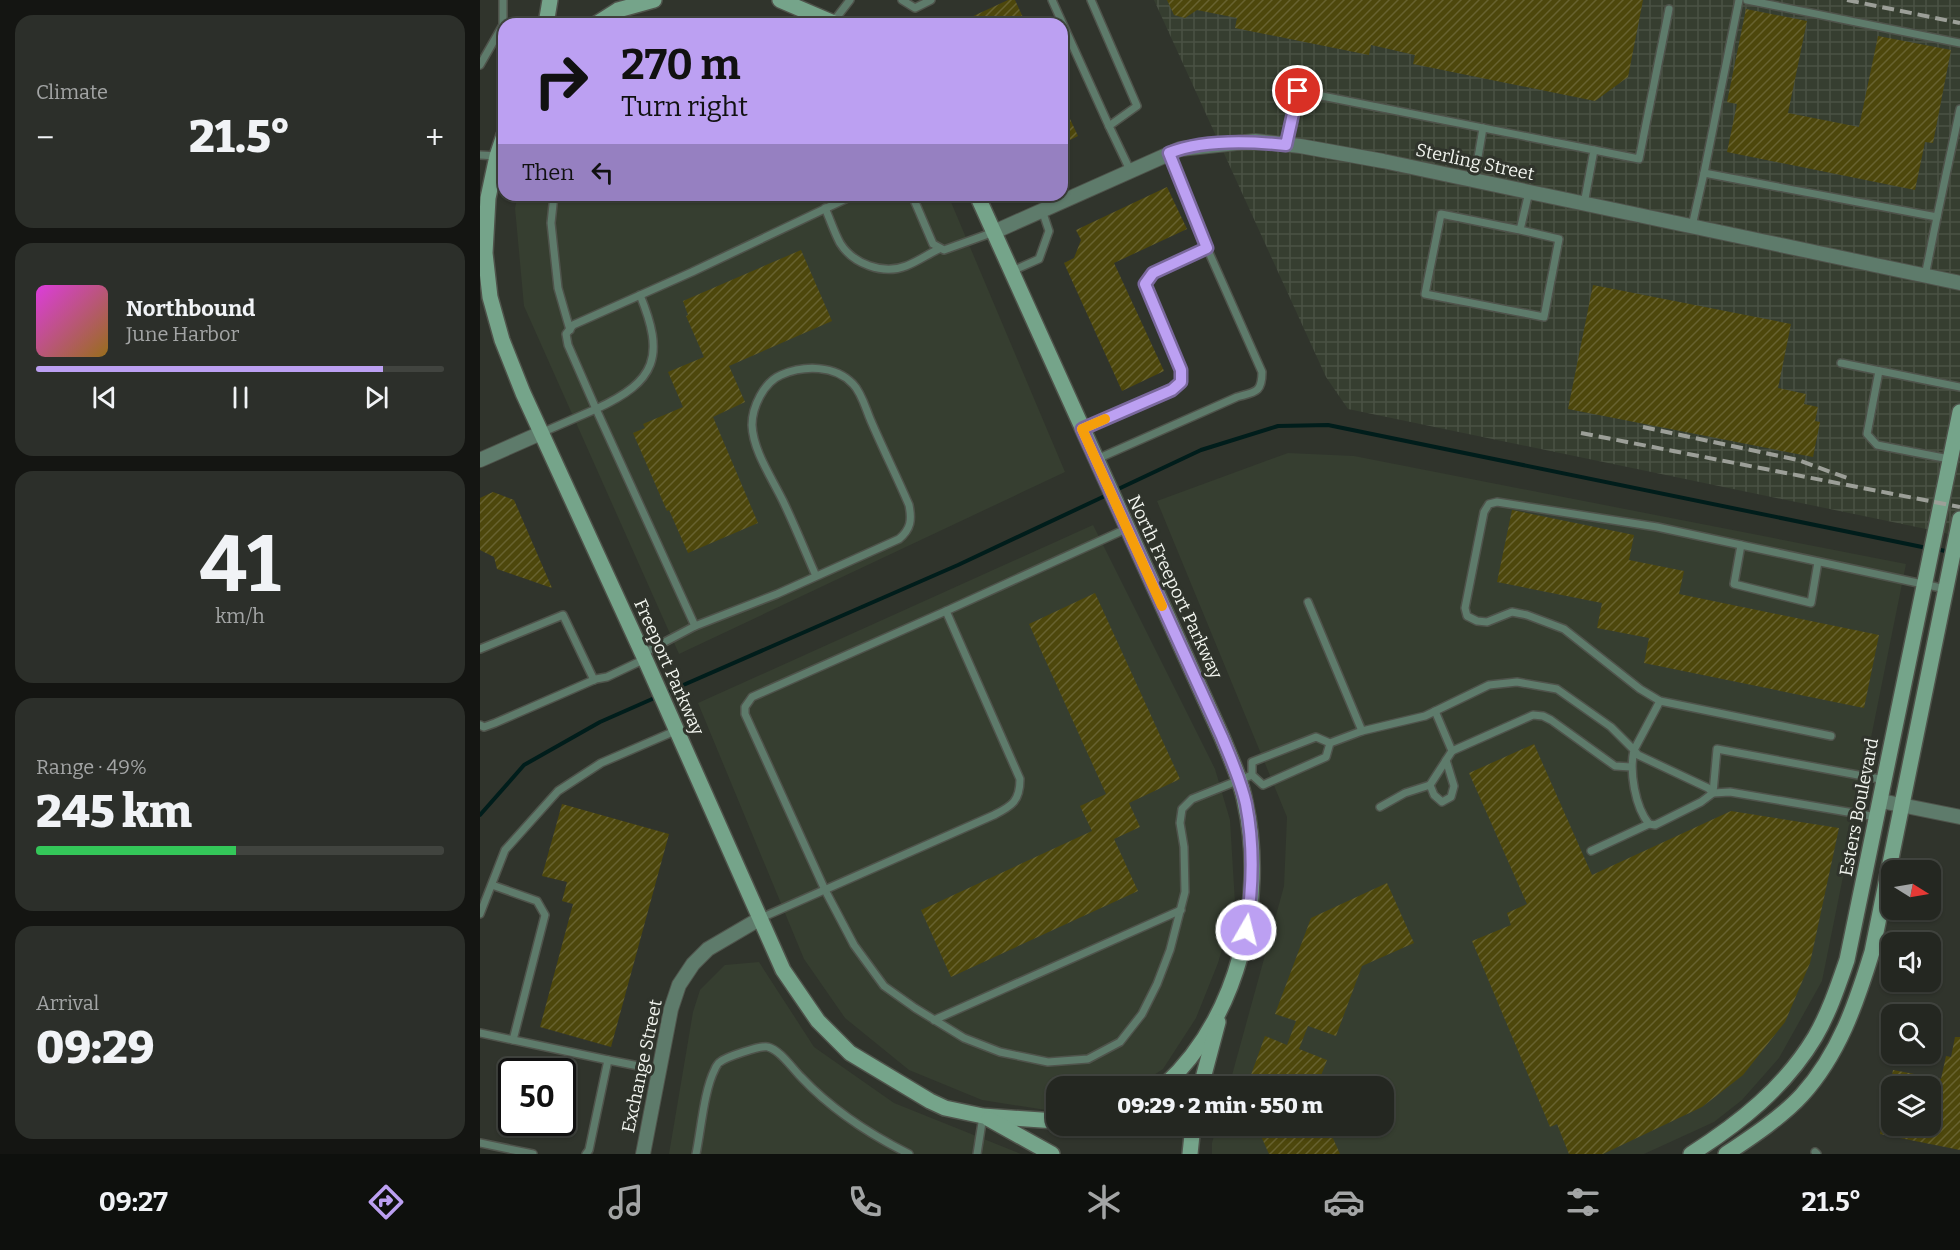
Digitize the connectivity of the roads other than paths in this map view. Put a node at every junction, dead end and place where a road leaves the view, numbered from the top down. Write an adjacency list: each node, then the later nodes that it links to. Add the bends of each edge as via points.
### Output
1 (503, 0): 13 (lane)
2 (550, 0): 14 (main road)
3 (654, 0): 15 (main road, via 618,10)
4 (780, 0): 16 (main road)
5 (850, 0): 17 (lane)
6 (902, 0): 7 (lane, via 915,8)
7 (931, 0)
8 (1052, 0): 18 (lane)
9 (1091, 0): 24 (lane, via 1137,105)
10 (1739, 0): 33 (lane)
11 (1747, 0): 21 (lane)
12 (1669, 9): 27 (lane, via 1639,159)
13 (503, 18)
14 (547, 18)
15 (605, 18)
16 (823, 18)
17 (838, 18)
18 (1060, 18)
19 (498, 34): 22 (lane)
20 (1068, 35): 24 (lane)
21 (1960, 43)
22 (480, 65)
23 (1960, 110): 46 (lane)
24 (1109, 126): 32 (lane)
25 (1483, 128): 26 (lane, via 1298,91); 27 (lane); 34 (lane)
26 (1286, 145): 29 (street, Sterling Street, via 1255,141 1180,148); 34 (street, Sterling Street)
27 (1594, 150): 43 (lane)
28 (498, 153): 31 (main road, Freeport Parkway)
29 (1169, 153): 32 (street, Sterling Street); 50 (lane)
30 (480, 155): 31 (lane)
31 (497, 156): 36 (main road, Freeport Parkway)
32 (1130, 170): 37 (street, Sterling Street)
33 (1704, 173): 46 (lane); 47 (lane)
34 (1474, 181): 35 (street, Sterling Street)
35 (1529, 192): 43 (street, Sterling Street); 48 (lane)
36 (484, 198): 63 (main road, Freeport Parkway, via 490,297 510,364)
37 (1068, 198)
38 (553, 201): 56 (lane, via 550,223 557,277)
39 (841, 201): 44 (lane)
40 (915, 201): 51 (lane, via 933,244)
41 (979, 201): 49 (main road, North Freeport Parkway)
42 (1062, 201): 45 (street, Sterling Street)
43 (1584, 204): 47 (street, Sterling Street)
44 (825, 208): 51 (lane, via 841,244 869,266 887,271); 55 (lane)
45 (1042, 210): 49 (street, Sterling Street); 52 (lane, via 1049,231 1039,259)
46 (1937, 217): 53 (lane)
47 (1692, 226): 53 (street, Sterling Street)
48 (1520, 230): 48 (lane, via 1441,214 1425,294 1544,317 1559,239)
49 (994, 232): 51 (lane); 52 (main road, North Freeport Parkway)
50 (1207, 248): 62 (lane, via 1153,273 1145,284 1181,370 1181,382 1172,390); 66 (lane, via 1262,372 1262,383 1256,392)
51 (939, 249)
52 (1012, 271): 62 (main road, North Freeport Parkway)
53 (1925, 276): 54 (street, Sterling Street)
54 (1960, 283)
55 (640, 295): 56 (lane, via 573,325); 60 (lane, via 650,320 653,357 632,389)
56 (570, 330): 60 (lane, via 566,334 568,345)
57 (1841, 363): 58 (lane)
58 (1879, 371): 59 (lane); 64 (lane, via 1867,434 1877,445)
59 (1960, 387)
60 (596, 409): 63 (lane); 76 (lane)
61 (1960, 412): 64 (main road, Esters Boulevard)
62 (1082, 429): 66 (main road, North Freeport Parkway)
63 (541, 433): 65 (street); 78 (main road, Freeport Parkway)
64 (1950, 459): 72 (main road, Esters Boulevard)
65 (480, 460)
66 (1095, 460): 68 (main road, North Freeport Parkway)
67 (1960, 519): 73 (main road)
68 (1125, 525): 75 (lane); 91 (main road, North Freeport Parkway, via 1222,737)
69 (1742, 545): 70 (lane); 70 (lane, via 1734,584 1811,603); 80 (lane, via 1657,527 1497,502 1489,504 1484,512 1465,608 1467,616 1487,622 1512,612 1564,629)
70 (1818, 562): 72 (lane)
71 (816, 576): 71 (lane, via 899,539 906,533 911,515 855,386 837,374 806,368 775,378 764,390 752,424 759,451); 76 (lane)
72 (1924, 585): 73 (lane); 92 (main road, Esters Boulevard)
73 (1946, 589): 96 (main road)
74 (1308, 602): 84 (lane)
75 (946, 611): 103 (lane, via 1020,779 1020,792 1014,804 1000,813); 103 (lane, via 752,698 745,707)
76 (695, 626): 78 (lane)
77 (480, 649): 79 (lane, via 563,615)
78 (643, 657): 79 (lane, via 608,677); 83 (main road, Freeport Parkway)
79 (594, 680): 82 (lane, via 495,723)
80 (1660, 701): 85 (lane); 87 (lane)
81 (1435, 711): 84 (lane); 87 (lane, via 1489,685 1543,685 1582,705 1611,726); 88 (lane)
82 (480, 725)
83 (675, 731): 102 (lane, via 601,763 558,791 505,850); 106 (main road, Freeport Parkway)
84 (1362, 731): 86 (lane)
85 (1831, 736)
86 (1330, 743): 91 (lane, via 1316,737 1252,762); 91 (lane, via 1326,757 1263,785)
87 (1634, 750): 90 (lane); 94 (lane)
88 (1452, 751): 89 (lane); 90 (lane, via 1533,715 1543,716 1615,766)
89 (1446, 760): 93 (lane); 93 (lane, via 1454,786 1451,797 1438,800)
90 (1631, 767): 100 (lane, via 1631,781)
91 (1246, 777): 104 (lane, via 1192,799 1182,809 1185,892); 107 (main road, North Freeport Parkway, via 1252,865 1250,906 1241,955)
92 (1885, 780): 94 (lane, via 1717,749); 95 (main road, Esters Boulevard)
93 (1430, 785): 97 (lane)
94 (1713, 793): 98 (lane, via 1730,792); 100 (lane, via 1655,825)
95 (1881, 801): 96 (street); 98 (main road, Esters Boulevard)
96 (1901, 806): 99 (street); 128 (main road, via 1872,952 1860,992 1831,1058 1801,1096)
97 (1380, 807)
98 (1878, 818): 127 (main road, Esters Boulevard, via 1847,960 1814,1038 1763,1101 1729,1130)
99 (1960, 818)
100 (1649, 824): 101 (lane)
101 (1591, 851)
102 (492, 885): 105 (lane); 110 (lane, via 537,901 544,915)
103 (825, 890): 106 (lane); 108 (lane, via 854,945 884,986)
104 (1181, 910): 108 (lane); 108 (lane, via 1170,950 1142,1014 1120,1042 1088,1059 1048,1062 1000,1052 964,1038)
105 (480, 914)
106 (761, 918): 112 (street, Exchange Street, via 708,949 693,964 679,985 671,1009); 115 (main road, Freeport Parkway, via 783,970 803,1002 850,1053 930,1101)
107 (1221, 1010): 113 (main road); 114 (main road)
108 (934, 1020)
109 (480, 1033): 110 (lane)
110 (513, 1040): 111 (lane)
111 (609, 1060): 112 (lane); 120 (lane)
112 (659, 1070): 121 (street, Exchange Street)
113 (1174, 1076)
114 (1204, 1076)
115 (983, 1116): 116 (main road); 124 (lane); 125 (main road)
116 (1046, 1120)
117 (1192, 1136): 126 (main road)
118 (480, 1143): 119 (lane)
119 (533, 1154)
120 (586, 1154)
121 (642, 1154)
122 (696, 1154): 123 (lane, via 715,1068 720,1062 762,1046 778,1053 849,1120)
123 (909, 1154)
124 (977, 1154)
125 (1052, 1154)
126 (1190, 1154)
127 (1691, 1154)
128 (1726, 1154)

